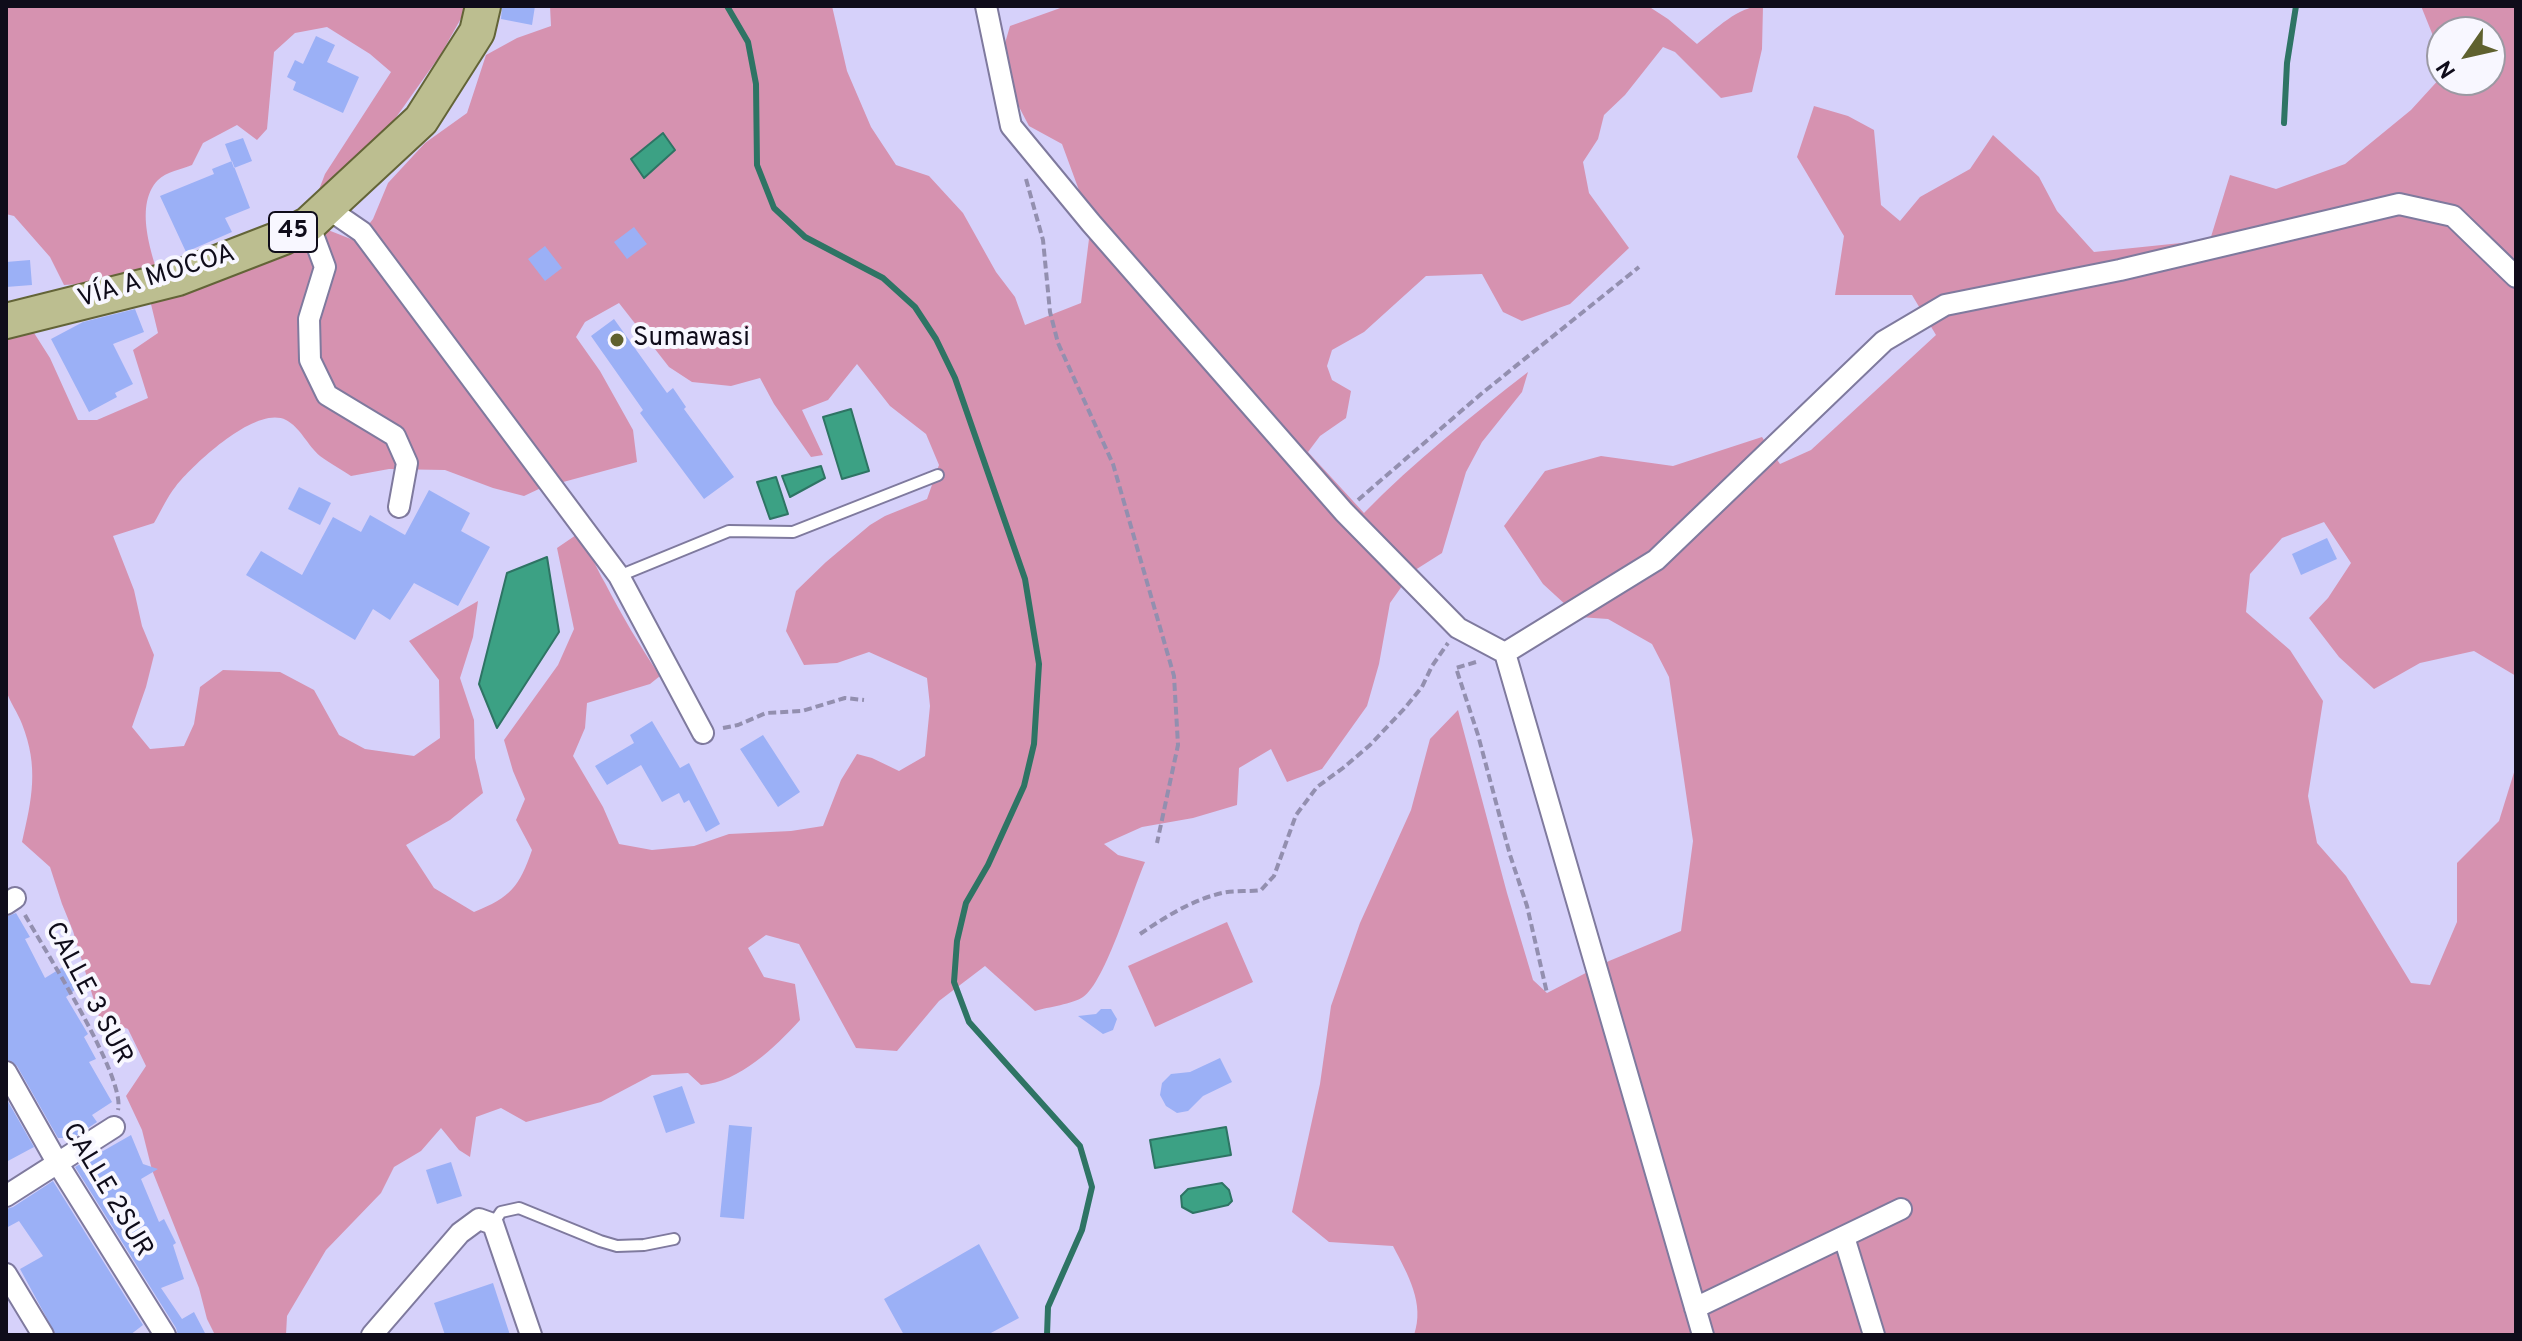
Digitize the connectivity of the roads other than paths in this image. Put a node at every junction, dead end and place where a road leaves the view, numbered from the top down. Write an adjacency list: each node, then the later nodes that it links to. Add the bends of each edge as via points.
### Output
1 (483, 6): 3 (main road, VÍA A MOCOA / 45, via 477,32 421,120)
2 (986, 6): 9 (street, via 1011,126 1344,512 1458,628)
3 (318, 216): 5 (main road, VÍA A MOCOA / 45, via 284,237 178,278); 7 (street, via 325,267 309,319 310,360 327,395 395,436 407,463); 8 (street, via 362,232)
4 (2516, 277): 9 (street, via 2453,216 2399,204 1945,305 1884,341 1656,560)
5 (6, 321)
6 (938, 475): 8 (lane, via 793,532 729,531)
7 (399, 507)
8 (619, 576): 10 (street)
9 (1505, 653): 21 (street)
10 (703, 733)
11 (6, 1072): 13 (street, CALLE 2SUR)
12 (114, 1127): 13 (street)
13 (58, 1164): 14 (street); 22 (street, CALLE 2SUR)
14 (6, 1196)
15 (1901, 1209): 17 (street)
16 (493, 1224): 18 (lane, via 501,1212 519,1208 617,1246); 24 (street, via 479,1219 460,1233); 25 (street)
17 (1844, 1237): 21 (street); 27 (street)
18 (674, 1239)
19 (6, 1274): 20 (street)
20 (12, 1299): 23 (street)
21 (1695, 1308): 26 (street)
22 (163, 1334)
23 (43, 1335)
24 (372, 1335)
25 (531, 1335)
26 (1703, 1335)
27 (1874, 1335)

